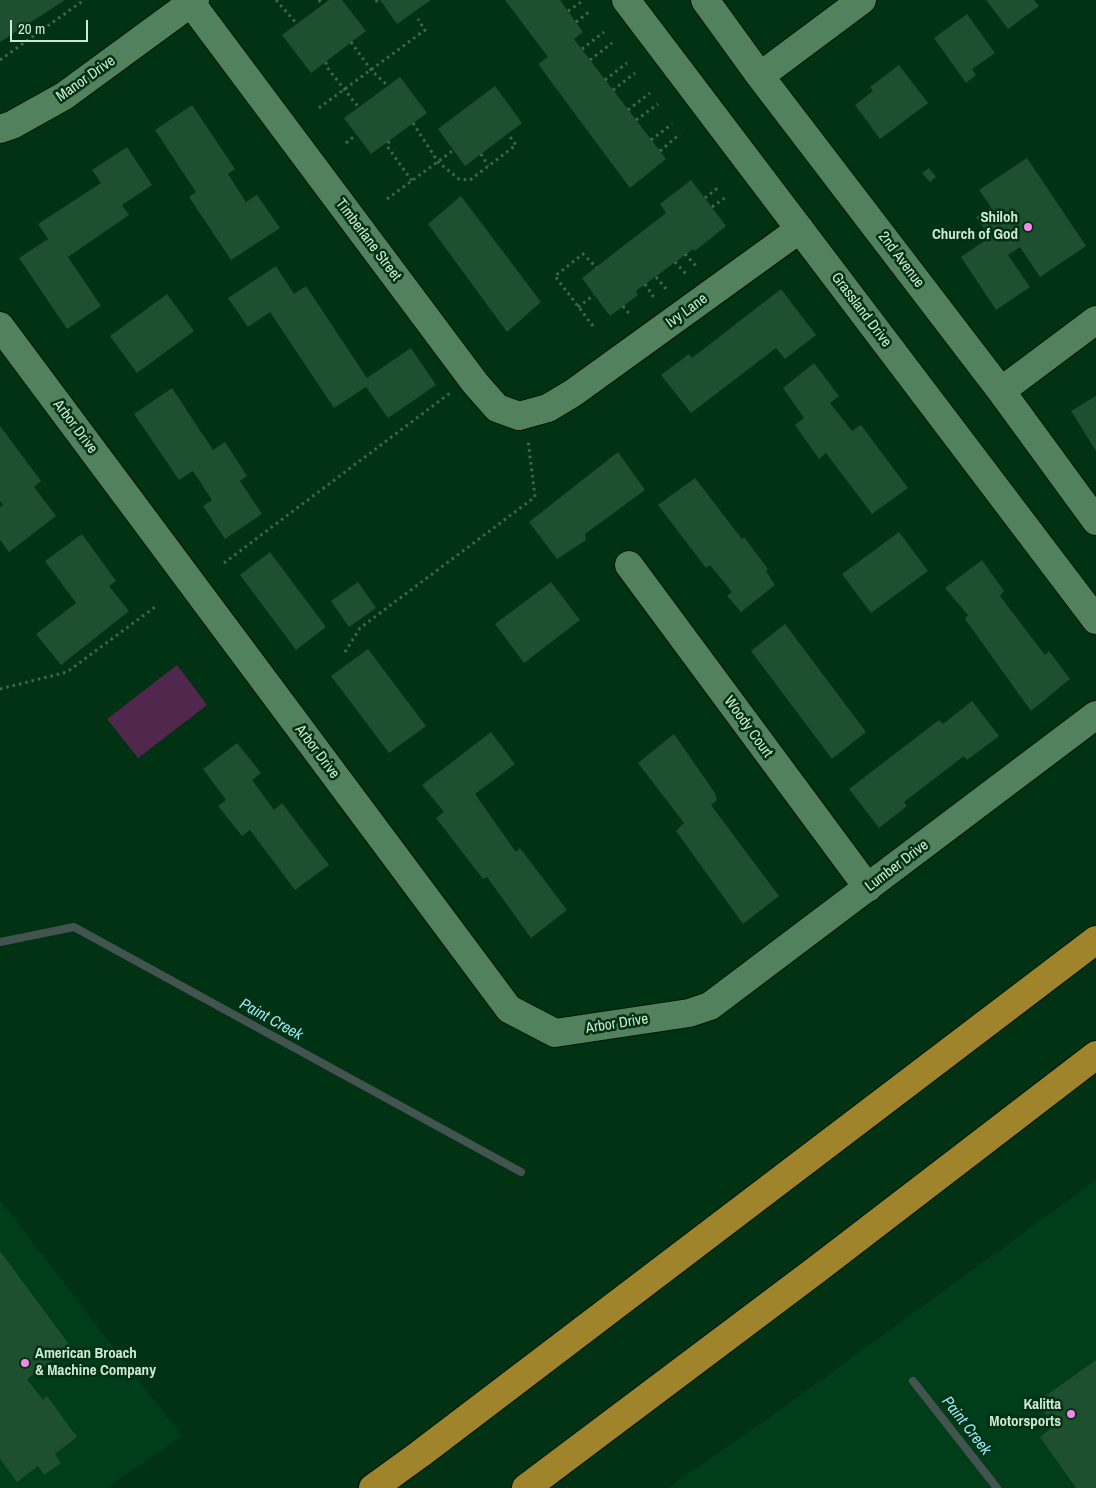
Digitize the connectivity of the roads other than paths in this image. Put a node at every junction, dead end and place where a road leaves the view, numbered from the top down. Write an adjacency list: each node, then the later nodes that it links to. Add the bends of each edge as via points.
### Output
1 (626, 0): 7 (street, Grassland Drive)
2 (705, 0): 5 (street, 2nd Avenue)
3 (862, 0): 5 (street)
4 (193, 2): 6 (street, Manor Drive, via 64,96); 11 (street, Timberlane Street, via 497,408 519,416 548,408)
5 (760, 76): 10 (street, 2nd Avenue)
6 (0, 129)
7 (800, 229): 11 (street, Ivy Lane); 14 (street, Grassland Drive)
8 (1096, 320): 10 (street)
9 (0, 326): 18 (street, Arbor Drive, via 509,1009 555,1033 689,1013)
10 (1001, 391): 12 (street, 2nd Avenue)
11 (573, 393)
12 (1096, 521)
13 (629, 565): 16 (street, Woody Court)
14 (1096, 620)
15 (1089, 720): 16 (street, Lumber Drive)
16 (868, 888): 18 (street, Lumber Drive)
17 (1096, 940): 20 (highway)
18 (710, 1006)
19 (1096, 1054): 21 (highway)
20 (373, 1488)
21 (526, 1488)

